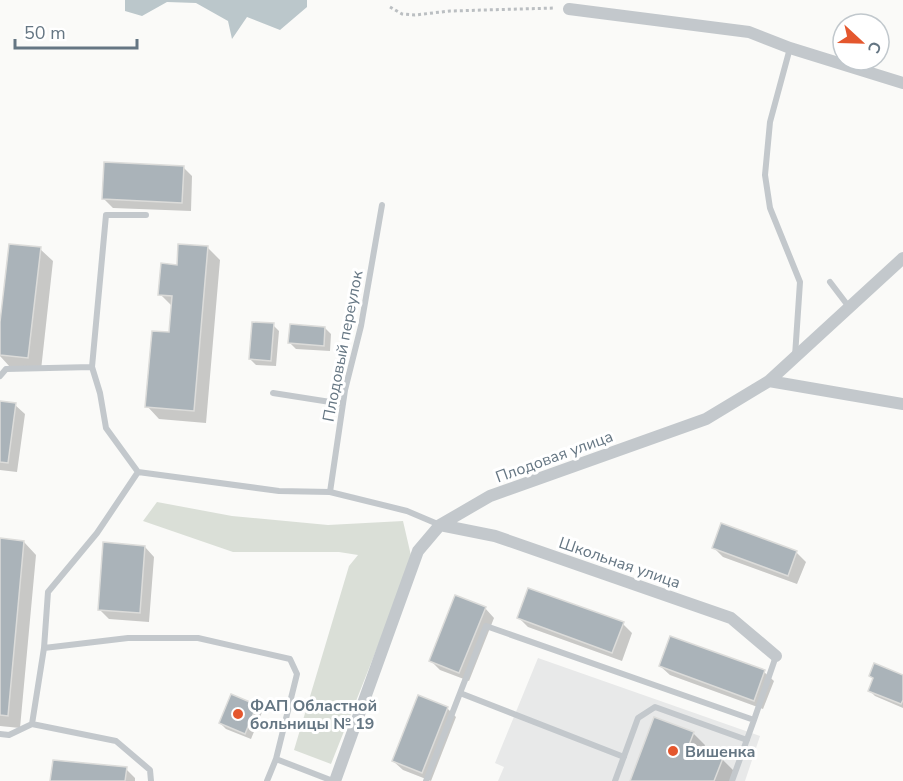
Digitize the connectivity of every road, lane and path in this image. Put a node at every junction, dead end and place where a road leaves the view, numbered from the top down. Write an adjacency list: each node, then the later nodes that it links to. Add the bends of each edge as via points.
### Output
1 (390, 7): 2 (path, via 402,14 415,15)
2 (569, 9): 3 (street, via 749,32)
3 (790, 48): 4 (street); 10 (lane, via 770,122 765,175 770,208 800,282)
4 (903, 83)
5 (382, 205): 15 (lane, Плодовый переулок, via 362,327)
6 (147, 215): 11 (lane, via 106,215)
7 (903, 258): 9 (street, Плодовая улица)
8 (830, 282): 9 (lane)
9 (849, 307): 10 (street, Плодовая улица)
10 (795, 357): 13 (street, Плодовая улица)
11 (92, 367): 12 (lane, via 6,369); 17 (lane, via 106,428)
12 (0, 376)
13 (769, 381): 16 (street); 19 (street, Плодовая улица, via 706,419 490,496)
14 (273, 393): 15 (lane)
15 (343, 404): 18 (lane, Плодовый переулок)
16 (903, 404)
17 (138, 472): 18 (lane, via 279,491); 20 (lane, via 97,533 48,592)
18 (330, 492): 19 (lane, via 407,511)
19 (440, 525): 21 (street, Школьная улица, via 495,536 731,618); 31 (street, Плодовая улица, via 418,550)
20 (44, 648): 24 (lane); 28 (lane, via 128,638 198,638 290,659 297,674)
21 (776, 656): 23 (lane)
22 (460, 693): 23 (lane, via 486,626); 27 (lane); 32 (lane)
23 (754, 720): 26 (lane)
24 (32, 724): 25 (lane, via 9,735); 29 (lane, via 116,741 150,770)
25 (0, 734)
26 (747, 740): 27 (lane, via 656,707 638,718); 34 (lane)
27 (624, 757): 33 (lane)
28 (276, 759): 30 (lane); 31 (lane)
29 (151, 781)
30 (267, 781)
31 (334, 781)
32 (426, 781)
33 (615, 781)
34 (732, 781)

